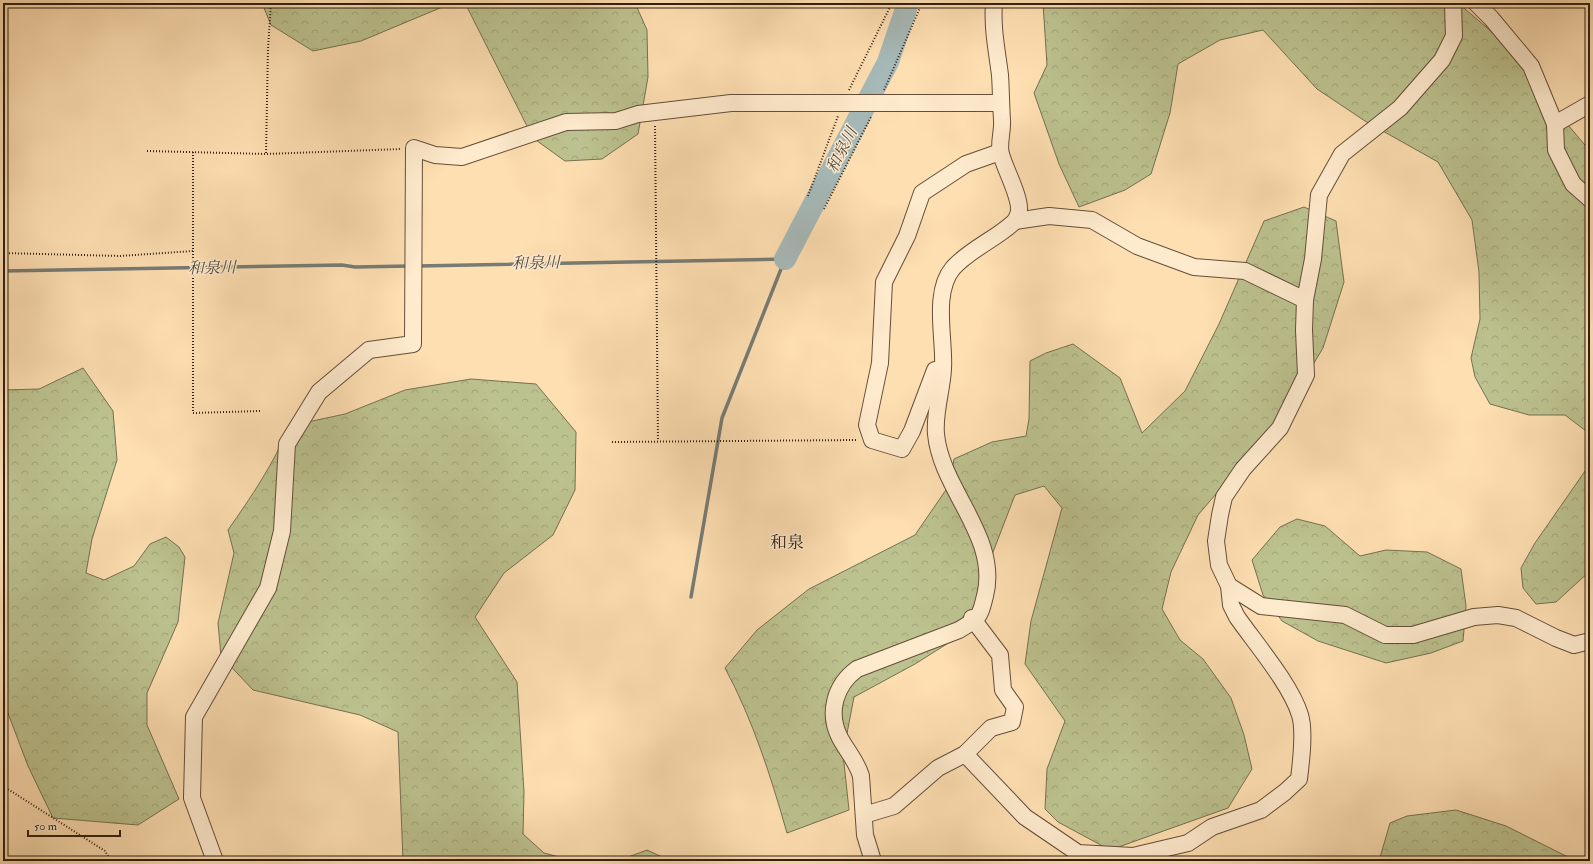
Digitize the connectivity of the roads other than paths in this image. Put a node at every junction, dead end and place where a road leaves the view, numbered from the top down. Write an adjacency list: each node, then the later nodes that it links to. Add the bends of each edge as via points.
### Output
1 (994, 3): 4 (street, via 993,24)
2 (1453, 3): 10 (street, via 1454,36 1442,60 1400,108 1342,154 1319,195)
3 (1476, 3): 6 (street, via 1531,66)
4 (1001, 103): 7 (street, via 1003,123); 17 (street, via 732,103 638,114 616,121 566,122 462,157 435,155 414,148 413,344 369,350 319,392 287,444 282,531 268,588 194,717 192,798)
5 (1590, 104): 6 (street)
6 (1555, 124): 8 (street, via 1556,150 1573,184)
7 (1000, 152): 9 (street, via 1018,201 1019,211); 11 (street, via 966,164 922,193 907,236 884,282 880,363 867,425 872,440 902,448 912,431)
8 (1590, 199)
9 (1015, 221): 10 (street, via 1049,216 1092,220 1144,248 1194,267 1245,272); 13 (street, via 992,236 954,268 944,283 942,293 943,368 935,432 938,451 965,505 985,560 986,591 979,615)
10 (1306, 300): 12 (street, via 1306,375 1280,428 1243,469 1224,497 1216,541 1219,565)
11 (935, 370)
12 (1229, 586): 14 (street, via 1262,606 1345,615 1385,635 1413,635 1474,617 1498,615 1516,618 1574,645); 15 (street, via 1231,605 1237,617 1290,693 1301,716 1302,749 1299,779 1261,810 1212,827 1188,842 1133,856 1078,853 1025,817)
13 (973, 619): 15 (street, via 1000,655 1003,690 1015,707 1012,722 991,728); 16 (street, via 959,630 857,669 842,682 834,705 835,726 859,768)
14 (1590, 641)
15 (965, 754): 16 (street, via 938,768 894,806)
16 (864, 815): 18 (street, via 865,835)
17 (215, 861)
18 (873, 861)

